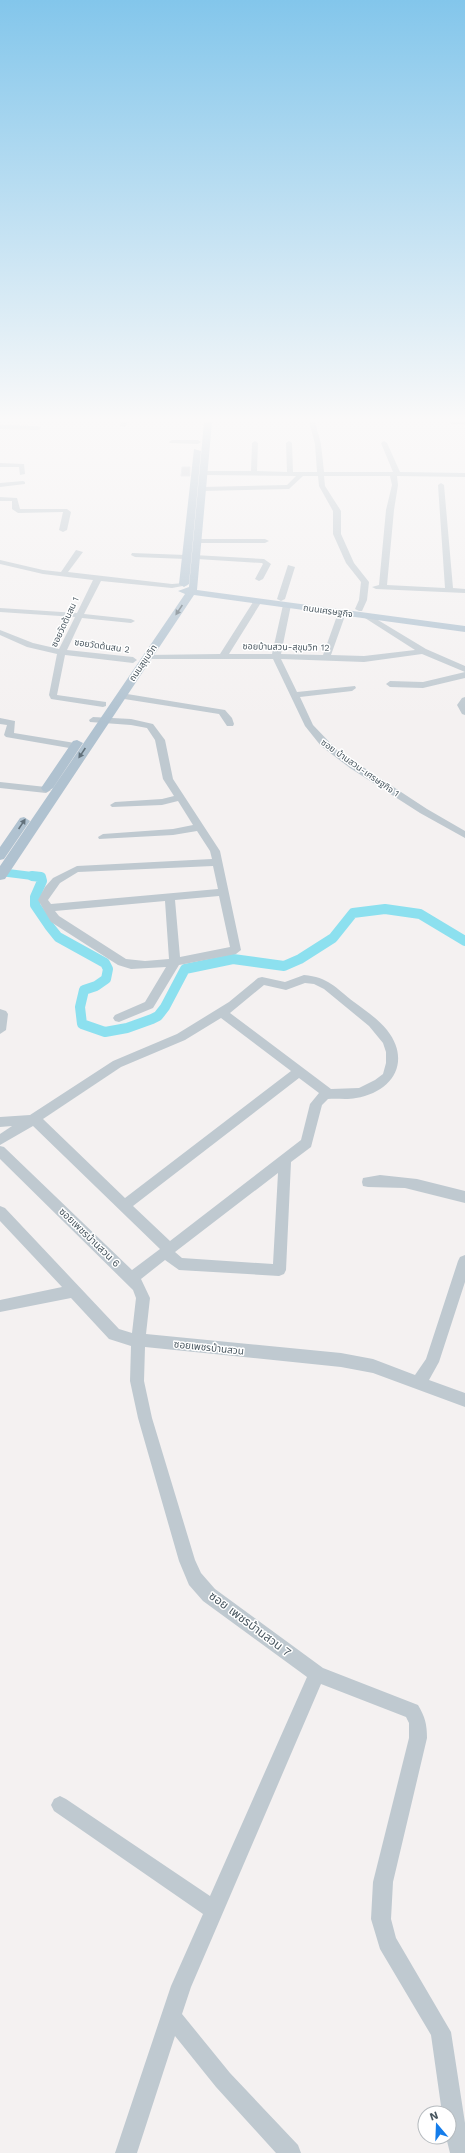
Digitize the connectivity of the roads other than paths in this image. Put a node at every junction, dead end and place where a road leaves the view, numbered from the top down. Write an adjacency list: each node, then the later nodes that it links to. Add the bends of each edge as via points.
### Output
1 (65, 522): 7 (street)
2 (190, 522): 12 (main road)
3 (199, 522): 8 (main road, ถนนสุขุมวิท)
4 (337, 522): 21 (street, via 337,534 350,563 365,582)
5 (389, 522): 19 (street)
6 (443, 522): 22 (street)
7 (63, 530)
8 (198, 541): 9 (street); 13 (main road, ถนนสุขุมวิท)
9 (265, 541)
10 (79, 552): 16 (street)
11 (135, 555): 12 (street)
12 (186, 557): 20 (main road)
13 (197, 557): 18 (street, via 264,561 267,564); 20 (main road, ถนนสุขุมวิท)
14 (0, 562): 16 (street)
15 (291, 567): 25 (street)
16 (63, 574): 17 (street)
17 (98, 578): 20 (street); 29 (street, ซอยวัดต้นสน 1)
18 (259, 579)
19 (384, 587): 21 (street); 22 (street)
20 (185, 588): 24 (main road, ถนนเศรษฐกิจ); 25 (main road, ถนนเศรษฐกิจ); 39 (main road, ถนนสุขุมวิท, one-way to 39); 41 (main road, ถนนสุขุมวิท)
21 (365, 588): 28 (street)
22 (449, 591): 23 (street)
23 (465, 591)
24 (258, 601): 25 (main road, ถนนเศรษฐกิจ); 37 (street)
25 (284, 602): 27 (main road, ถนนเศรษฐกิจ); 28 (main road, ถนนเศรษฐกิจ); 38 (street)
26 (0, 610): 29 (street)
27 (342, 613): 28 (main road, ถนนเศรษฐกิจ); 40 (street)
28 (364, 613): 31 (main road, ถนนเศรษฐกิจ); 32 (main road, ถนนเศรษฐกิจ); 36 (street)
29 (78, 615): 30 (street); 35 (street, ซอยวัดต้นสน 1)
30 (131, 621)
31 (465, 624)
32 (465, 629)
33 (4, 634): 34 (street); 35 (street, ซอยวัดต้นสน 2, via 30,645)
34 (0, 645)
35 (62, 651): 41 (street, ซอยวัดต้นสน 2); 49 (street, ซอยวัดต้นสน 1, via 54,697)
36 (423, 651): 40 (street, ซอยบ้านสวน-สุขุมวิท 12, via 386,657); 42 (street)
37 (223, 656): 38 (street, ซอยบ้านสวน-สุขุมวิท 12); 39 (street, ซอยบ้านสวน-สุขุมวิท 12)
38 (276, 656): 40 (street, ซอยบ้านสวน-สุขุมวิท 12); 46 (street, ซอย บ้านสวน-เศรษฐกิจ 1)
39 (147, 657): 47 (main road, ถนนสุขุมวิท)
40 (326, 658)
41 (133, 660): 49 (main road, ถนนสุขุมวิท)
42 (465, 669)
43 (465, 675): 44 (street, via 423,685)
44 (390, 684)
45 (352, 688): 46 (street)
46 (294, 695): 60 (street, ซอย บ้านสวน-เศรษฐกิจ 1, via 309,726 326,746 418,808)
47 (121, 696): 51 (main road, ถนนสุขุมวิท); 53 (street, via 215,710 226,714)
48 (465, 700): 50 (street, via 461,705)
49 (104, 704): 51 (main road, ถนนสุขุมวิท)
50 (465, 712)
51 (98, 720): 54 (main road, ถนนสุขุมวิท); 57 (street, via 138,723 152,728 160,740 168,779); 64 (main road, ถนนสุขุมวิท, one-way to 64)
52 (0, 721): 54 (street, via 12,722 9,735)
53 (230, 724)
54 (75, 746): 56 (main road, ถนนสุขุมวิท)
55 (0, 785): 56 (street)
56 (46, 790): 62 (main road, ถนนสุขุมวิท, one-way to 56)
57 (180, 798): 58 (street, via 162,802); 59 (street)
58 (115, 805)
59 (199, 827): 61 (street, via 173,832); 63 (street, via 214,851)
60 (465, 835)
61 (103, 837)
62 (0, 856)
63 (217, 862): 65 (street); 67 (street, via 77,869 50,887 43,900)
64 (2, 873)
65 (224, 892): 66 (street); 68 (street, via 236,950)
66 (170, 897): 67 (street); 68 (street)
67 (47, 908): 68 (street, via 56,919 125,964)
68 (175, 962): 71 (street, via 149,1005)
69 (221, 1012): 73 (street); 74 (street, via 262,981 284,986 307,979 321,982 381,1030 389,1043 392,1055 388,1075 382,1082 355,1094); 75 (street, via 176,1040 117,1064)
70 (0, 1013): 72 (street)
71 (119, 1018)
72 (0, 1030)
73 (300, 1071): 74 (street); 82 (street)
74 (329, 1094): 79 (street, via 322,1096 316,1104 306,1143)
75 (32, 1120): 76 (street); 77 (street); 82 (street)
76 (0, 1122)
77 (0, 1140)
78 (0, 1151): 86 (street, ซอยเพชรบ้านสวน 6)
79 (285, 1159): 84 (street); 84 (street, via 279,1270 179,1264)
80 (368, 1182): 81 (street, via 409,1182)
81 (465, 1197)
82 (124, 1206): 84 (street)
83 (0, 1212): 87 (street, ซอยเพชรบ้านสวน)
84 (167, 1251): 86 (street)
85 (465, 1261): 90 (street, via 432,1362)
86 (132, 1278): 89 (street, ซอยเพชรบ้านสวน 6, via 139,1286 143,1298)
87 (75, 1291): 88 (street); 89 (street, ซอยเพชรบ้านสวน, via 114,1334)
88 (0, 1306)
89 (139, 1341): 90 (street, ซอยเพชรบ้านสวน, via 341,1360 373,1366); 92 (street, ซอย เพชรบ้านสวน 7, via 136,1365 143,1412 187,1561 195,1580 209,1595)
90 (419, 1382): 91 (street, ซอยเพชรบ้านสวน)
91 (465, 1400)
92 (317, 1674): 94 (street); 96 (street, ซอย เพชรบ้านสวน 7, via 412,1711 418,1722 418,1738 383,1882 381,1919 387,1942 441,2032)
93 (60, 1805): 94 (street)
94 (214, 1910): 95 (street, via 181,1986)
95 (171, 2016): 97 (street); 98 (street, via 223,2080)
96 (460, 2147)
97 (126, 2153)
98 (290, 2153)

